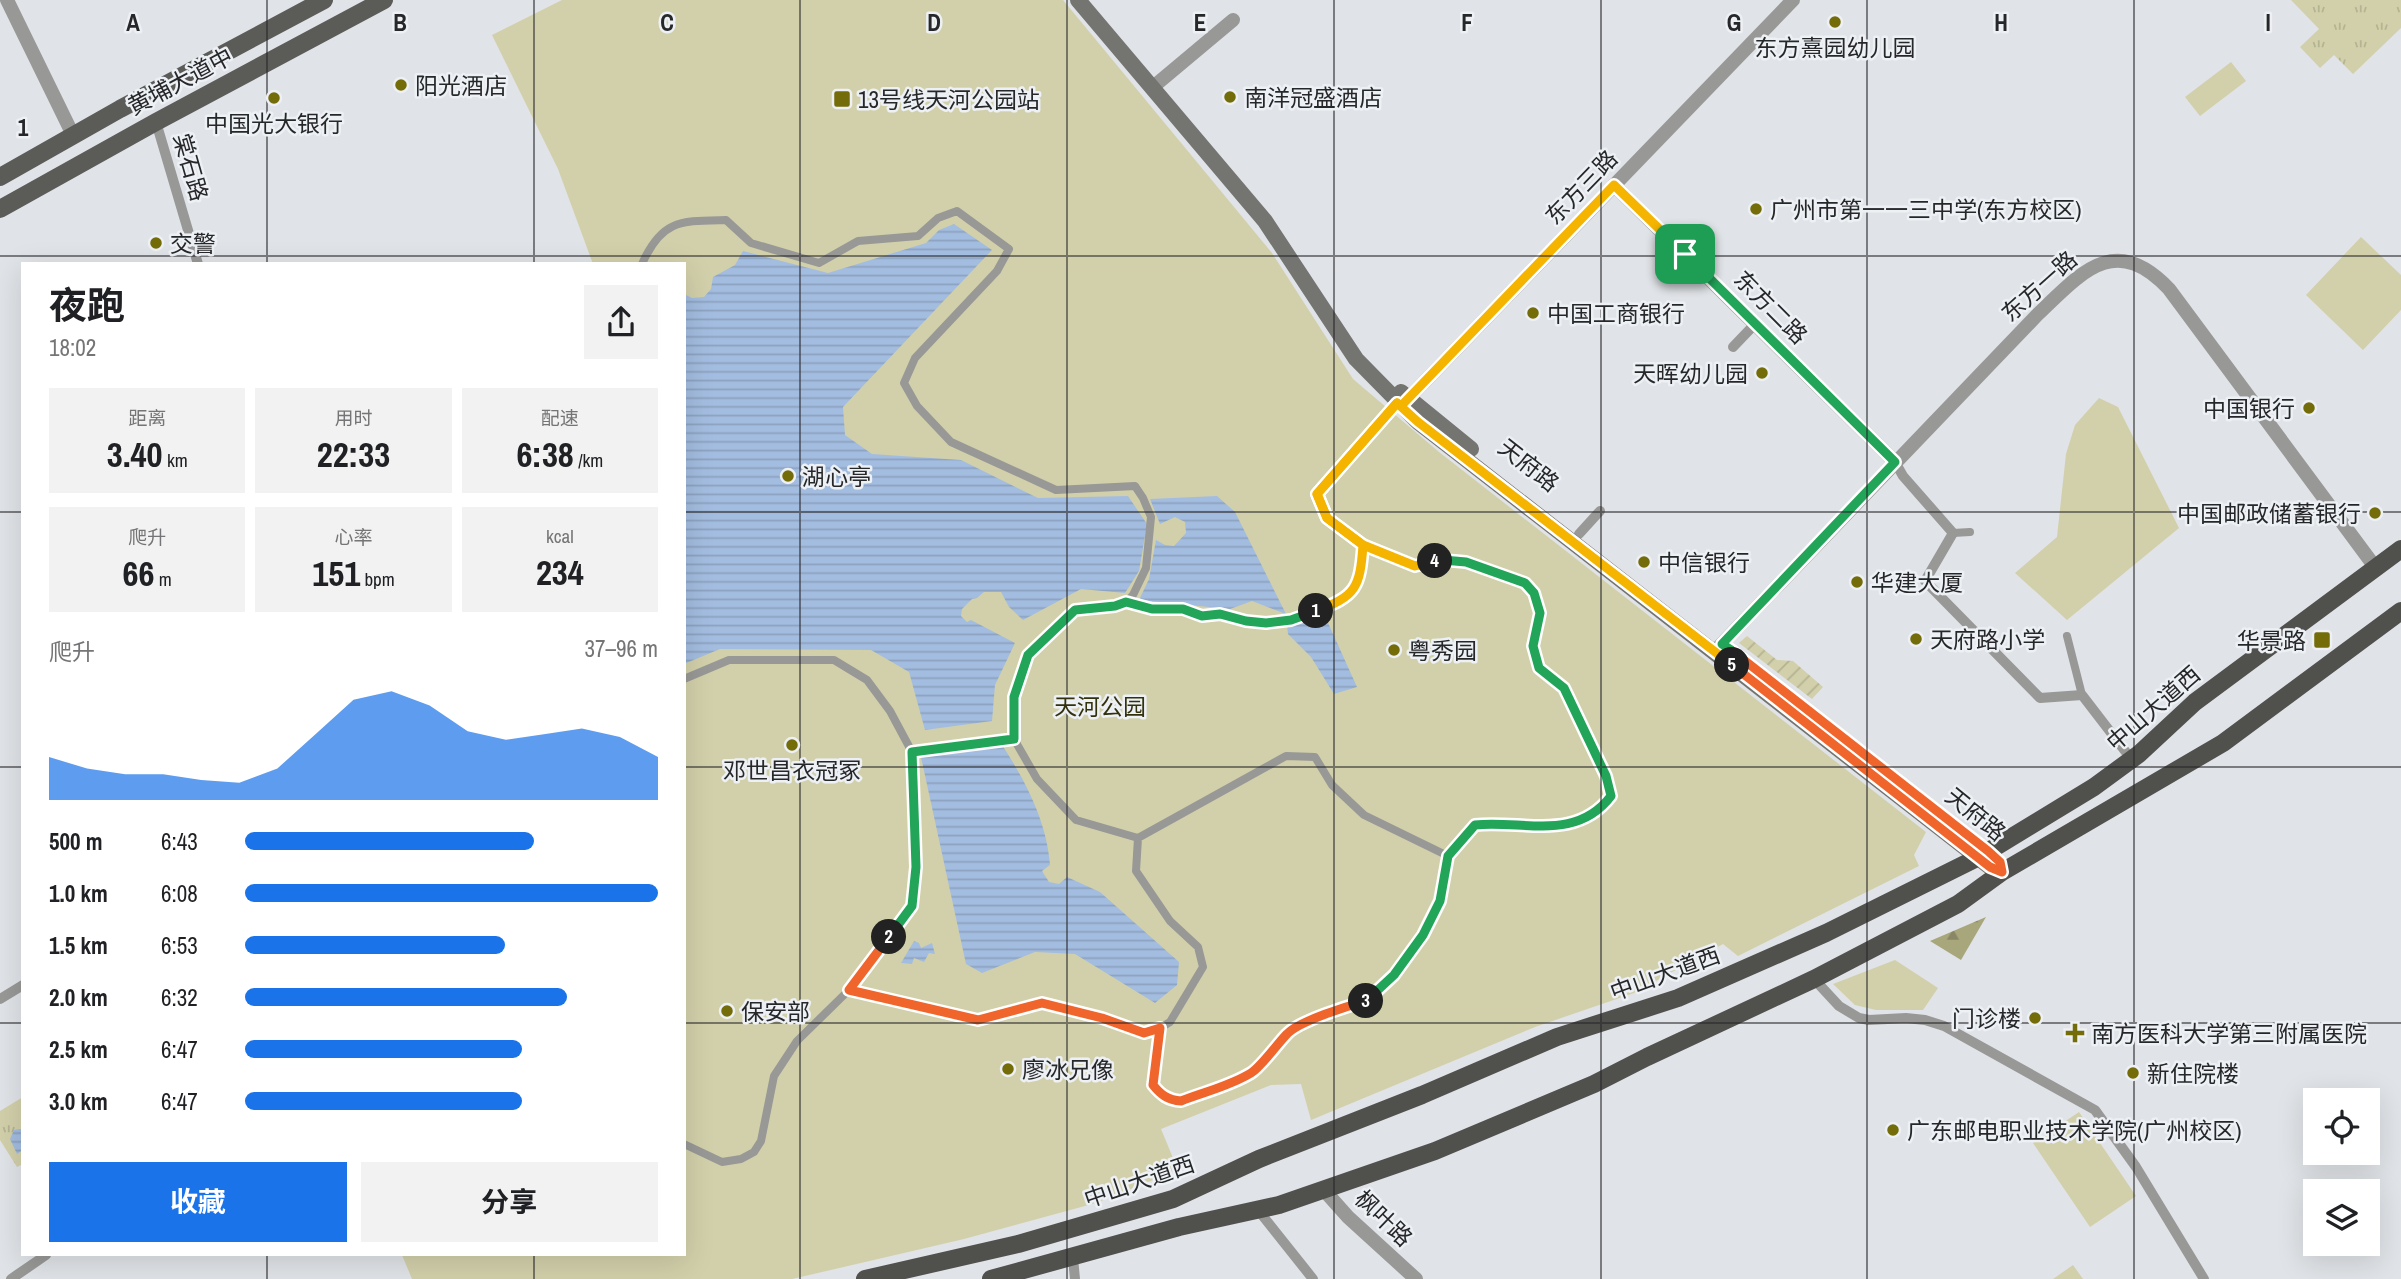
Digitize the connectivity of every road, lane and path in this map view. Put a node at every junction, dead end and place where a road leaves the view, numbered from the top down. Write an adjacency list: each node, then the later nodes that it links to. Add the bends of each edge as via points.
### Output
1 (7, 0): 10 (street)
2 (324, 0): 10 (main road, 黄埔大道中)
3 (384, 0): 9 (main road, 黄埔大道中)
4 (1078, 0): 8 (main road, 天府路)
5 (1090, 0): 8 (main road, 天府路)
6 (1793, 0): 12 (street, 东方三路)
7 (1233, 20): 8 (street)
8 (1156, 84): 18 (main road, 天府路, via 1265,221 1348,348)
9 (156, 122): 13 (main road, 黄埔大道中); 14 (street, 棠石路)
10 (73, 135): 11 (main road, 黄埔大道中)
11 (0, 177)
12 (1614, 185): 16 (street, 东方二路); 18 (street, 东方三路)
13 (0, 209)
14 (197, 262)
15 (643, 262): 27 (street, via 663,230 690,221 726,220 751,243 819,263 858,242 918,236 938,218 957,211 1009,249 997,271 915,358 904,383 917,406 951,442 1056,490 1135,486 1151,517 1146,568)
16 (1755, 324): 17 (street); 19 (street, 东方二路)
17 (1733, 347)
18 (1402, 402): 23 (main road, 天府路); 24 (street, via 1317,494 1327,518); 30 (main road, 天府路, via 1418,422)
19 (1895, 462): 22 (street); 26 (street, 东方一路, via 2087,269 2127,261 2156,275 2169,289); 30 (street, 东方一路)
20 (1600, 512): 23 (street)
21 (1970, 532): 22 (street)
22 (1953, 533): 32 (street, via 1925,581 2040,698)
23 (1579, 534): 30 (main road, 天府路)
24 (1363, 545): 27 (street, via 1356,588 1341,601 1291,620 1246,621); 38 (street, via 1415,566 1443,560 1466,562 1525,583 1534,593 1540,613 1533,646 1539,668 1564,688 1606,776 1611,796 1601,810 1577,822 1545,828 1498,822 1475,825)
25 (2401, 549): 26 (highway, 中山大道西)
26 (2375, 567): 35 (highway, 中山大道西, via 2195,702)
27 (1126, 602): 33 (street, via 1075,610 1028,655 1014,697)
28 (2401, 611): 39 (highway, via 2223,743)
29 (2067, 636): 32 (street)
30 (1718, 648): 37 (main road, 天府路)
31 (686, 678): 34 (street, via 729,660 834,660 867,680)
32 (2083, 697): 35 (street)
33 (1014, 739): 34 (street); 36 (street, via 1037,779 1076,820)
34 (912, 752): 42 (street, via 916,867 912,906)
35 (2132, 760): 37 (highway, 中山大道西)
36 (1138, 838): 38 (street, via 1286,756 1315,757 1332,785 1364,815); 44 (street, via 1136,871 1170,921 1198,947 1203,967 1170,1022)
37 (1983, 854): 39 (main road, 天府路, via 2000,862); 51 (highway, 中山大道西, via 1712,984 1557,1037 1172,1199 1018,1244)
38 (1448, 856): 44 (street, via 1440,901 1423,935 1388,981 1365,1001 1288,1032 1254,1072 1181,1101 1171,1100 1153,1085)
39 (2002, 872): 40 (highway, via 1958,904)
40 (1814, 979): 46 (highway, via 1594,1084 1435,1152); 56 (street, via 1849,1013 1869,1020 1906,1018 1944,1026 2095,1110 2136,1167)
41 (21, 986): 43 (street)
42 (849, 990): 44 (street, via 978,1020 1042,1003 1144,1033); 45 (street, via 797,1041 774,1076 761,1140 754,1152 722,1162)
43 (0, 999)
44 (1160, 1028)
45 (686, 1145)
46 (1323, 1189): 47 (highway); 55 (street, 枫叶路)
47 (1258, 1210): 49 (highway); 54 (street)
48 (45, 1256): 50 (street)
49 (1073, 1258): 52 (highway); 53 (street)
50 (11, 1279)
51 (865, 1279)
52 (991, 1279)
53 (1075, 1279)
54 (1312, 1279)
55 (1416, 1279)
56 (2204, 1279)

